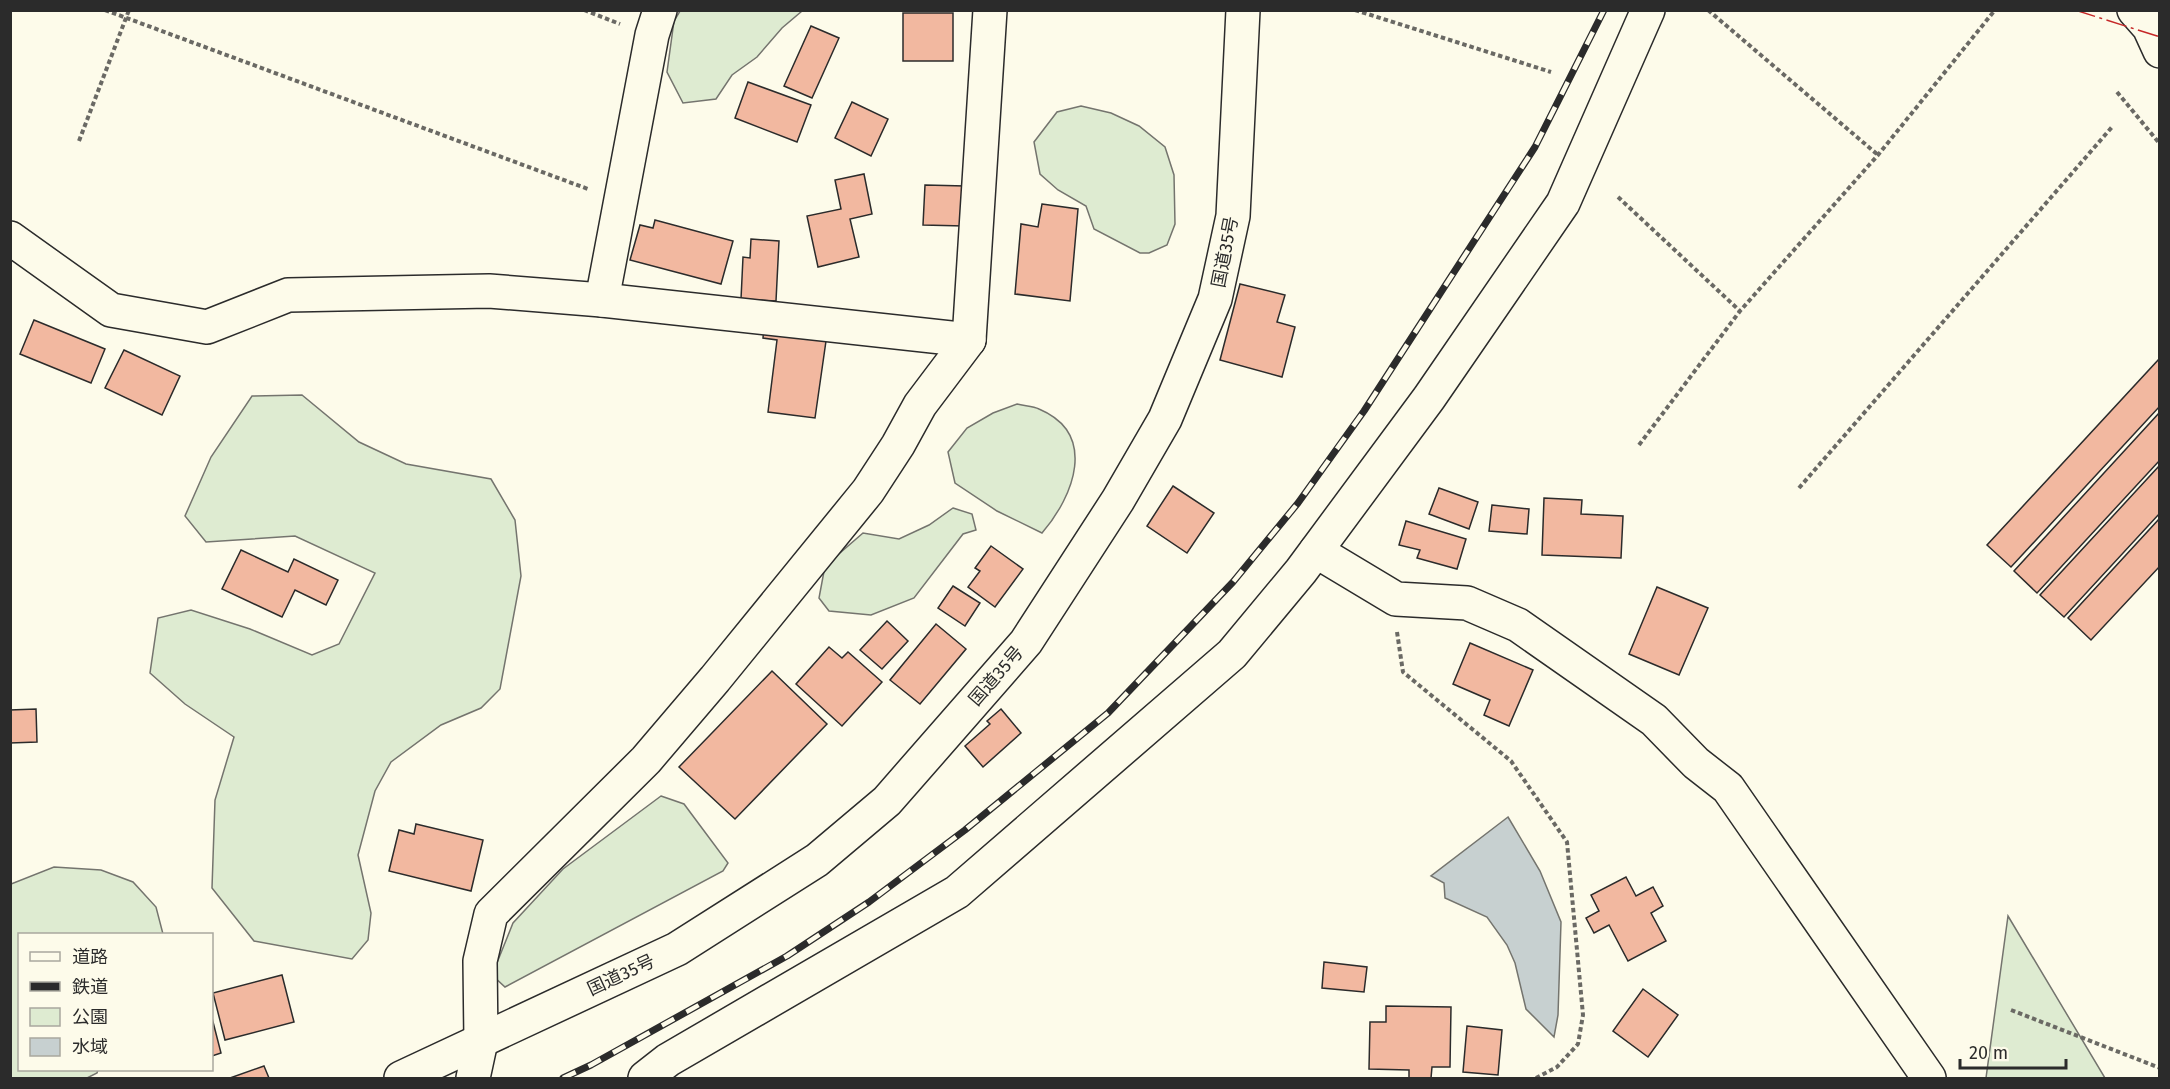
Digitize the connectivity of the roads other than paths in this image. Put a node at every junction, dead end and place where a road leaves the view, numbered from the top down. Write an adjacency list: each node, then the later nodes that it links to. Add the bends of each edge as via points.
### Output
1 (660, 10): 8 (main road)
2 (990, 10): 9 (main road)
3 (1244, 10): 11 (main road, 国道35号, via 1233,216 1215,299 1165,419 1026,642 887,801 817,860 677,949)
4 (1648, 10): 10 (main road, via 1563,203 1429,398)
5 (2134, 10): 6 (main road, via 2149,27)
6 (2160, 51)
7 (10, 238): 8 (main road, via 111,310 207,327 288,295 489,291)
8 (602, 300): 9 (main road)
9 (969, 340): 11 (main road, via 920,405 868,491 715,679 646,760 491,914 480,961)
10 (1316, 550): 14 (main road, via 1233,654 957,892 668,1060); 15 (main road, via 1396,599 1467,603 1518,625 1654,720 1728,788)
11 (481, 1041): 12 (main road, 国道35号); 13 (main road)
12 (401, 1078)
13 (473, 1078)
14 (645, 1078)
15 (1929, 1078)

